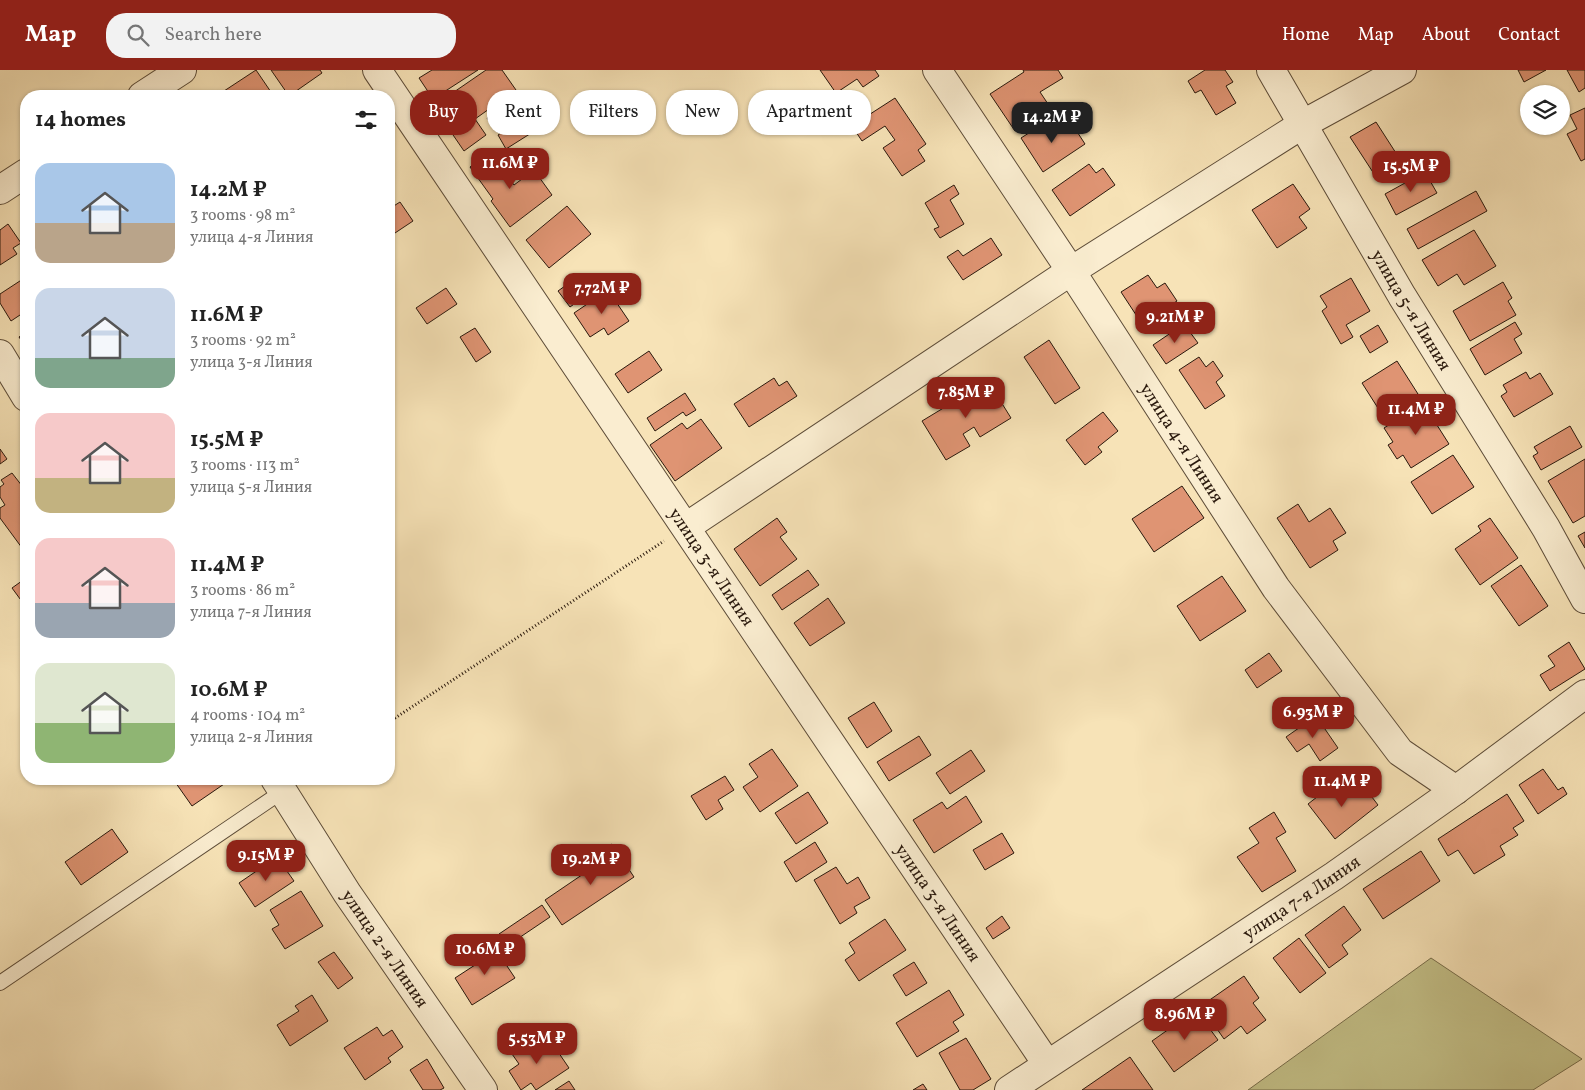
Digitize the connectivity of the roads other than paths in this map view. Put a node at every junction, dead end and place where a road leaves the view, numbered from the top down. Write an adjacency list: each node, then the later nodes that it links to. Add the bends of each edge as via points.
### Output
1 (182, 70): 6 (street)
2 (377, 70): 7 (street, улица 3-я Линия)
3 (937, 70): 12 (street, улица 4-я Линия)
4 (1271, 70): 9 (street, улица 5-я Линия)
5 (1402, 70): 9 (street)
6 (151, 90)
7 (391, 90)
8 (395, 97): 15 (street, улица 3-я Линия)
9 (1303, 124): 12 (street); 16 (street, улица 5-я Линия, via 1402,296 1546,528)
10 (20, 177): 11 (street)
11 (0, 190)
12 (1071, 271): 15 (street); 19 (street, улица 4-я Линия, via 1276,588 1400,752)
13 (0, 354): 14 (street)
14 (20, 387)
15 (686, 527): 21 (street, улица 3-я Линия)
16 (1585, 599)
17 (1585, 694): 19 (street, улица 7-я Линия)
18 (279, 785): 20 (lane); 22 (street, улица 2-я Линия, via 347,893)
19 (1456, 790): 21 (street, улица 7-я Линия, via 1334,876)
20 (0, 983)
21 (1047, 1064): 23 (street, улица 7-я Линия)
22 (483, 1090)
23 (1009, 1090)

